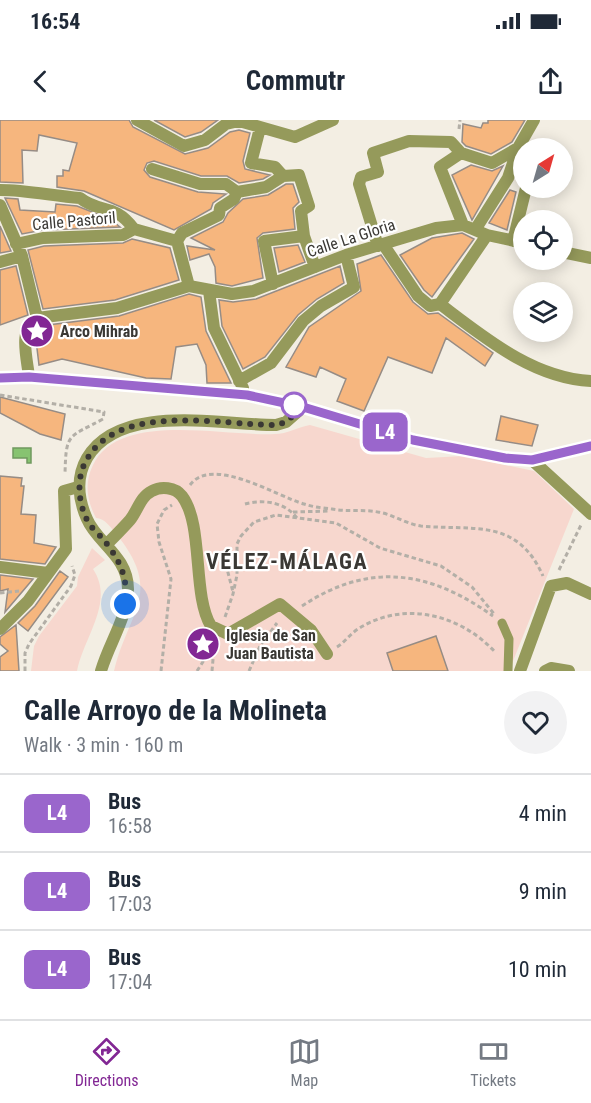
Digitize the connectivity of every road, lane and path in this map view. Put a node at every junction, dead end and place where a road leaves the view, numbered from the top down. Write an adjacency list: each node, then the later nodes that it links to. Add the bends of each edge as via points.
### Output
1 (137, 120): 5 (street, via 184,146 205,140 226,124 239,122)
2 (333, 120): 5 (street, via 295,136)
3 (460, 120): 6 (path)
4 (534, 120): 7 (street)
5 (260, 128): 12 (street, via 251,163 275,167)
6 (459, 131)
7 (524, 138)
8 (513, 151): 9 (street, via 492,163)
9 (461, 153): 18 (street, via 440,167); 25 (street, via 451,142 409,141 373,153 378,172 361,177 358,184)
10 (513, 163): 13 (street)
11 (152, 169): 16 (street, via 200,184 226,184)
12 (283, 176): 16 (street, via 266,187); 21 (street, via 299,176 309,206 301,211)
13 (508, 178): 14 (street); 20 (street)
14 (513, 180)
15 (0, 190): 19 (street, via 80,198 123,214)
16 (237, 192): 22 (street, via 234,199 220,208 219,215 182,233)
17 (0, 205): 24 (street)
18 (462, 225): 20 (street, Calle La Gloria); 25 (street, Calle La Gloria, via 436,228)
19 (134, 229): 22 (street); 24 (street, Calle Pastoril, via 123,234 43,238)
20 (481, 232): 23 (street, Calle La Gloria); 35 (street)
21 (304, 236): 31 (street); 32 (street, via 264,241)
22 (177, 241): 33 (street)
23 (513, 241)
24 (16, 244): 28 (street)
25 (381, 245): 27 (street, Calle La Gloria); 35 (street, via 418,296 430,306)
26 (573, 254): 29 (street)
27 (346, 255): 31 (street, Calle La Gloria); 39 (street, via 354,287 303,321 271,363)
28 (22, 256): 30 (street); 36 (street)
29 (591, 258)
30 (0, 262)
31 (315, 267): 32 (street, Calle La Gloria)
32 (273, 284): 34 (street, Calle La Gloria, via 232,294)
33 (189, 286): 34 (street, Calle La Gloria); 36 (street, via 117,308)
34 (209, 291): 39 (street, via 214,328)
35 (440, 304): 40 (street, via 526,364 575,380)
36 (37, 318): 37 (street, via 28,324)
37 (29, 377): 38 (street); 42 (street)
38 (0, 378)
39 (239, 381): 42 (street)
40 (591, 381)
41 (0, 395): 47 (path, via 104,412 103,419 68,440)
42 (247, 395): 43 (street)
43 (303, 407): 45 (street, via 413,440); 46 (street, via 286,422 276,425 167,420 127,427 98,444 82,466)
44 (591, 446): 45 (street)
45 (532, 460): 52 (street)
46 (78, 487): 47 (street); 54 (street, via 87,521)
47 (64, 491): 55 (street)
48 (177, 500): 50 (path, via 196,477 212,473 232,476 305,505); 54 (street, via 165,488 153,490); 67 (street, via 192,523 207,619); 73 (path, via 164,510 157,524 171,579)
49 (245, 504): 51 (path, via 266,501)
50 (339, 510): 51 (path); 59 (path, via 378,512 419,526 479,527 502,534 536,560)
51 (293, 512): 53 (path)
52 (589, 513): 59 (path)
53 (297, 518): 62 (path, via 276,515 247,528 237,544); 65 (path, via 336,523 380,548 441,566 472,587)
54 (107, 544): 72 (street, via 121,563 128,588 122,620)
55 (66, 549): 58 (street); 71 (path, via 75,575 29,644)
56 (224, 557): 62 (path)
57 (0, 567): 58 (street)
58 (48, 573): 66 (street, via 28,601)
59 (551, 586): 63 (street, via 567,583); 78 (street)
60 (16, 591): 61 (path)
61 (0, 593)
62 (233, 594): 67 (path)
63 (591, 594)
64 (293, 612): 65 (path, via 341,588 378,577 397,576 440,585); 67 (street, via 280,604 235,631); 70 (street); 76 (path, via 270,631)
65 (502, 623): 77 (lane, via 509,639)
66 (0, 629)
67 (219, 632): 68 (path)
68 (214, 646): 74 (path); 75 (path)
69 (496, 653): 70 (path, via 476,634 447,618 417,614 393,615 367,624)
70 (327, 654)
71 (25, 671)
72 (101, 671)
73 (161, 671)
74 (197, 671)
75 (212, 671)
76 (249, 671)
77 (508, 671)
78 (520, 671)
79 (545, 671): 80 (street)
80 (569, 671)

